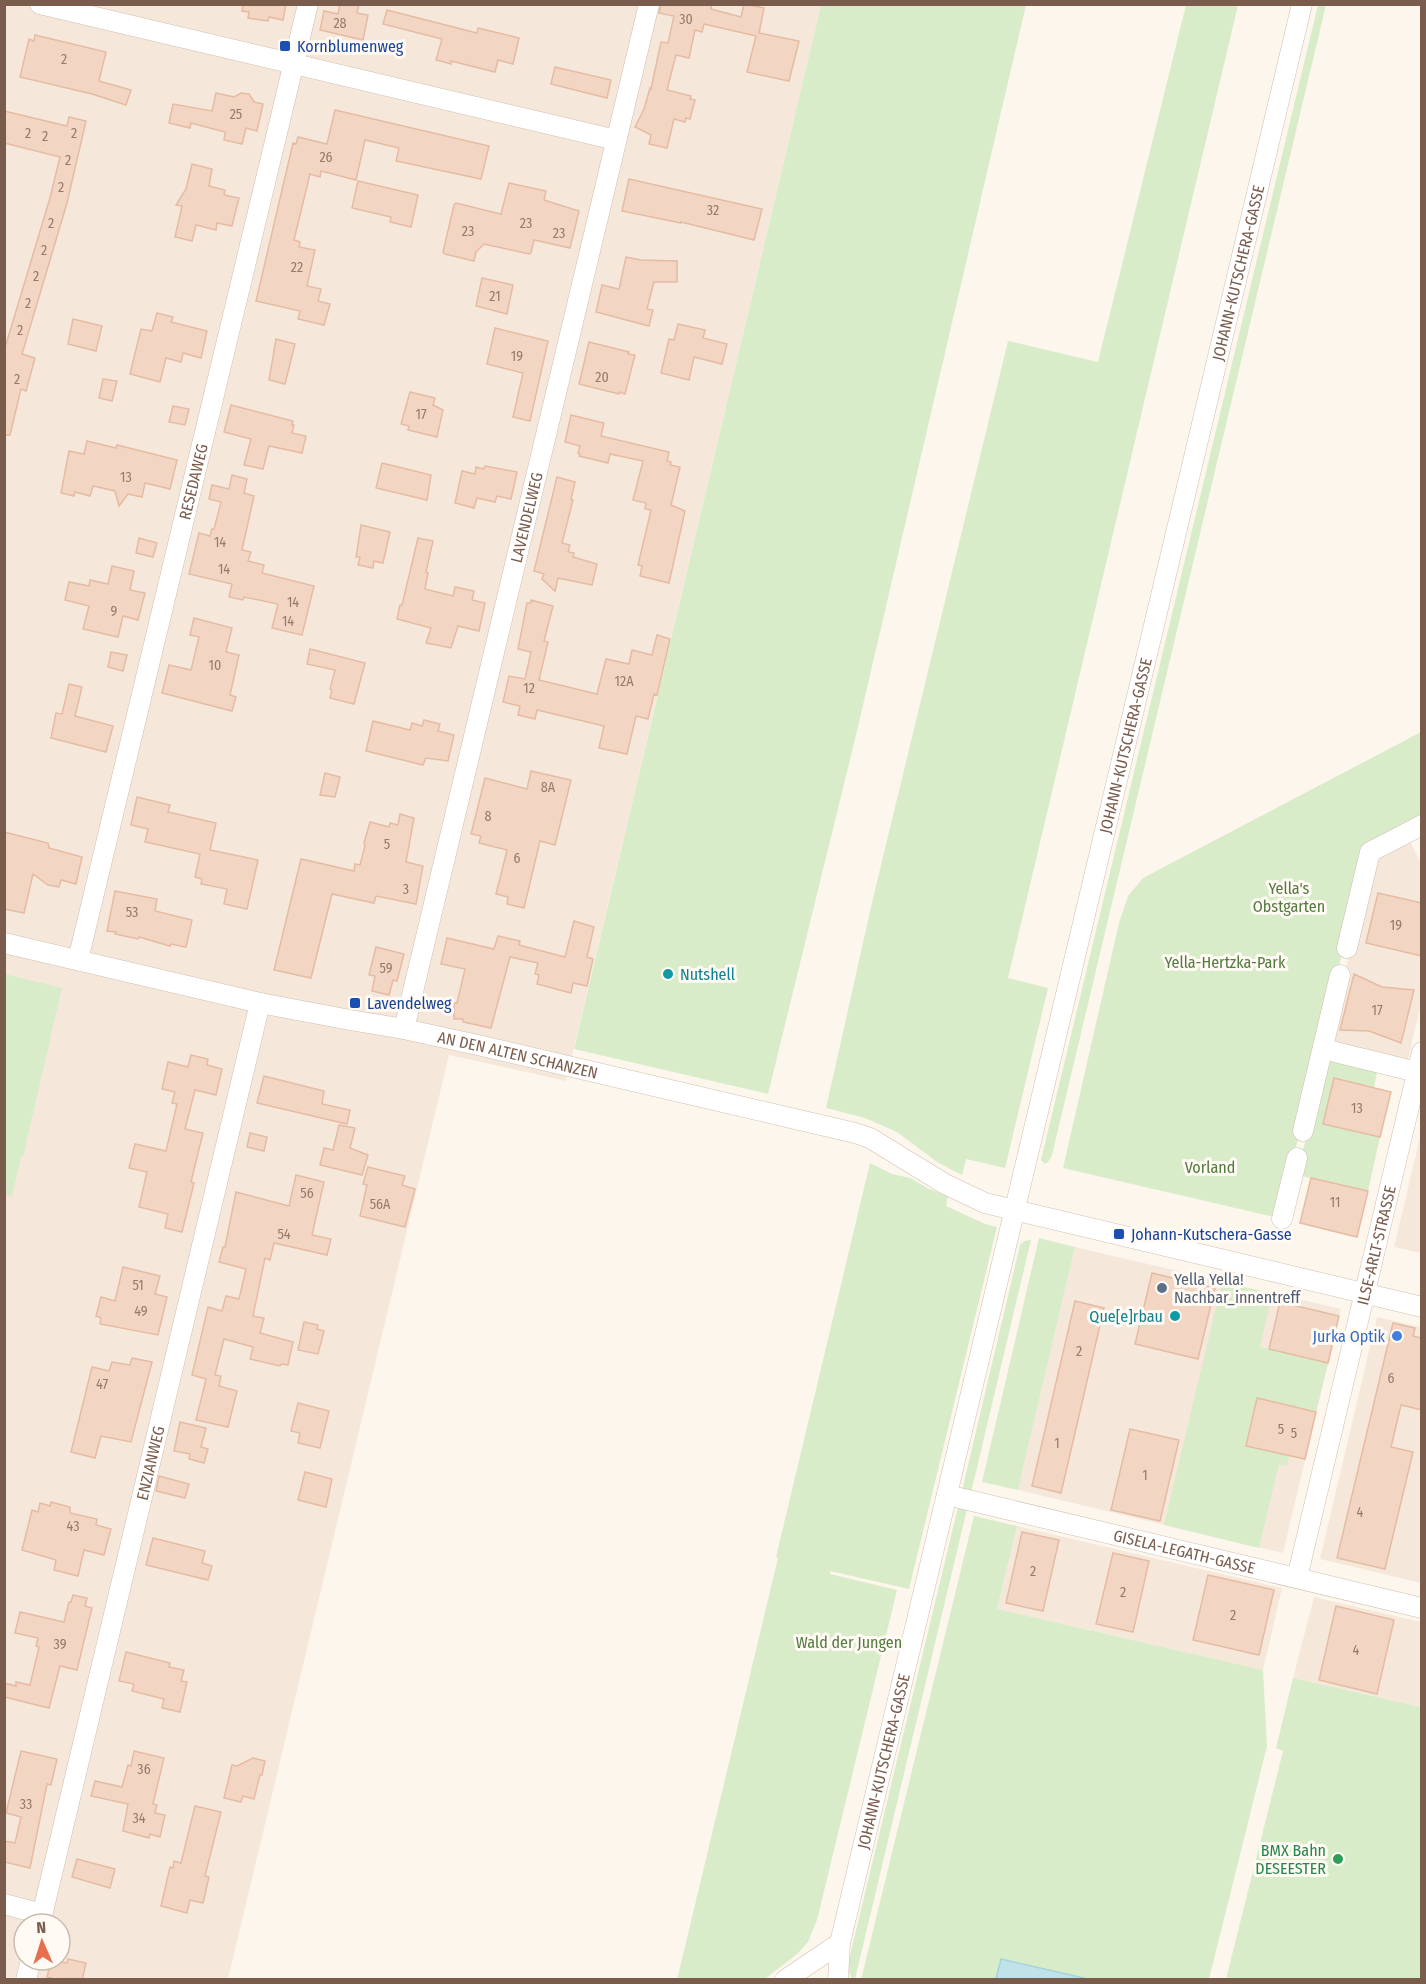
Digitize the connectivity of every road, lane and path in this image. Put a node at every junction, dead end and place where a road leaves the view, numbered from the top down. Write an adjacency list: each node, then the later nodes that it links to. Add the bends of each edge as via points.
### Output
1 (40, 4): 5 (street)
2 (308, 4): 5 (street, RESEDAWEG)
3 (649, 4): 6 (street, LAVENDELWEG)
4 (1302, 4): 19 (street, JOHANN-KUTSCHERA-GASSE)
5 (294, 63): 6 (street); 10 (street, RESEDAWEG)
6 (616, 140): 13 (street, LAVENDELWEG)
7 (1419, 833): 9 (street, via 1370,852)
8 (4, 943): 10 (street, AN DEN ALTEN SCHANZEN)
9 (1347, 948)
10 (78, 960): 12 (street, AN DEN ALTEN SCHANZEN)
11 (1340, 975): 14 (street)
12 (260, 1003): 13 (street, AN DEN ALTEN SCHANZEN); 28 (street, ENZIANWEG)
13 (404, 1029): 19 (street, AN DEN ALTEN SCHANZEN, via 870,1138 966,1194 985,1203)
14 (1323, 1049): 16 (street); 17 (street)
15 (1422, 1052): 16 (street, ILSE-ARLT-STRASSE)
16 (1417, 1072): 21 (street, ILSE-ARLT-STRASSE)
17 (1303, 1131)
18 (1296, 1158): 20 (street)
19 (1016, 1209): 21 (street, AN DEN ALTEN SCHANZEN); 23 (street, JOHANN-KUTSCHERA-GASSE)
20 (1282, 1219)
21 (1365, 1293): 22 (street, AN DEN ALTEN SCHANZEN); 24 (street, ILSE-ARLT-STRASSE)
22 (1422, 1307)
23 (947, 1495): 24 (street, GISELA-LEGATH-GASSE); 29 (street, JOHANN-KUTSCHERA-GASSE)
24 (1297, 1578): 25 (street, GISELA-LEGATH-GASSE)
25 (1422, 1608)
26 (4, 1904): 27 (street)
27 (24, 1912)
28 (43, 1912)
29 (840, 1943): 30 (street); 31 (street, JOHANN-KUTSCHERA-GASSE)
30 (785, 1980)
31 (838, 1980)

